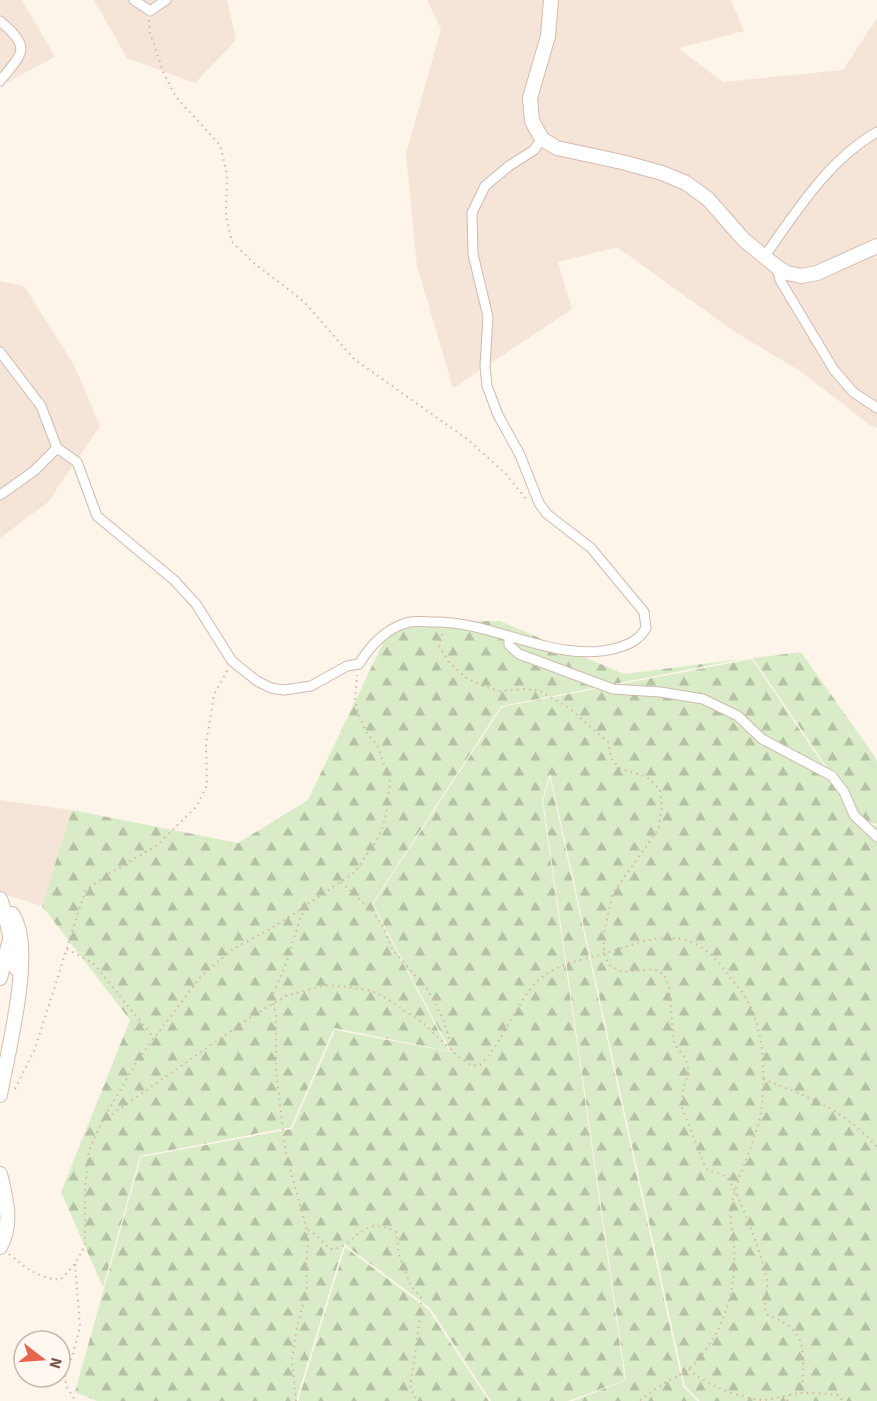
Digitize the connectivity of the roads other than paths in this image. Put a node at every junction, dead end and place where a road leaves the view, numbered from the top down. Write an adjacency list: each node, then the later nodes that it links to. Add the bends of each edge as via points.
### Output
1 (134, 0): 2 (street, via 150,11)
2 (166, 0)
3 (551, 0): 7 (street, via 548,36 530,98 532,120)
4 (0, 21): 5 (street, via 21,47 16,64)
5 (0, 81)
6 (877, 132): 9 (street, via 861,141 826,174)
7 (542, 139): 9 (street, via 557,148 632,165 686,183 708,199 736,233); 15 (street, via 534,150 485,186 472,213 473,254 488,317 487,386 539,503 591,548 644,612 646,628 640,638 627,645 600,652 565,649)
8 (877, 246): 10 (street, via 810,275 794,275)
9 (764, 257): 10 (street)
10 (777, 267): 12 (street, via 780,280 834,370 853,392)
11 (0, 352): 13 (street, via 41,406)
12 (877, 408)
13 (57, 448): 14 (street, via 34,471); 15 (street, via 77,462 97,516 174,580 196,604 232,661 271,688 311,686 347,666 359,664 368,650 408,622 476,626)
14 (0, 495)
15 (508, 636): 16 (street, via 509,645 519,654 584,680 613,688 703,699 738,716 762,739 832,776 854,815)
16 (877, 837)
17 (0, 887): 19 (street)
18 (0, 899): 19 (street, via 7,915)
19 (9, 937): 20 (street); 21 (street, via 18,997)
20 (0, 978)
21 (6, 1093)
22 (0, 1174): 23 (street, via 8,1225)
23 (1, 1246)

